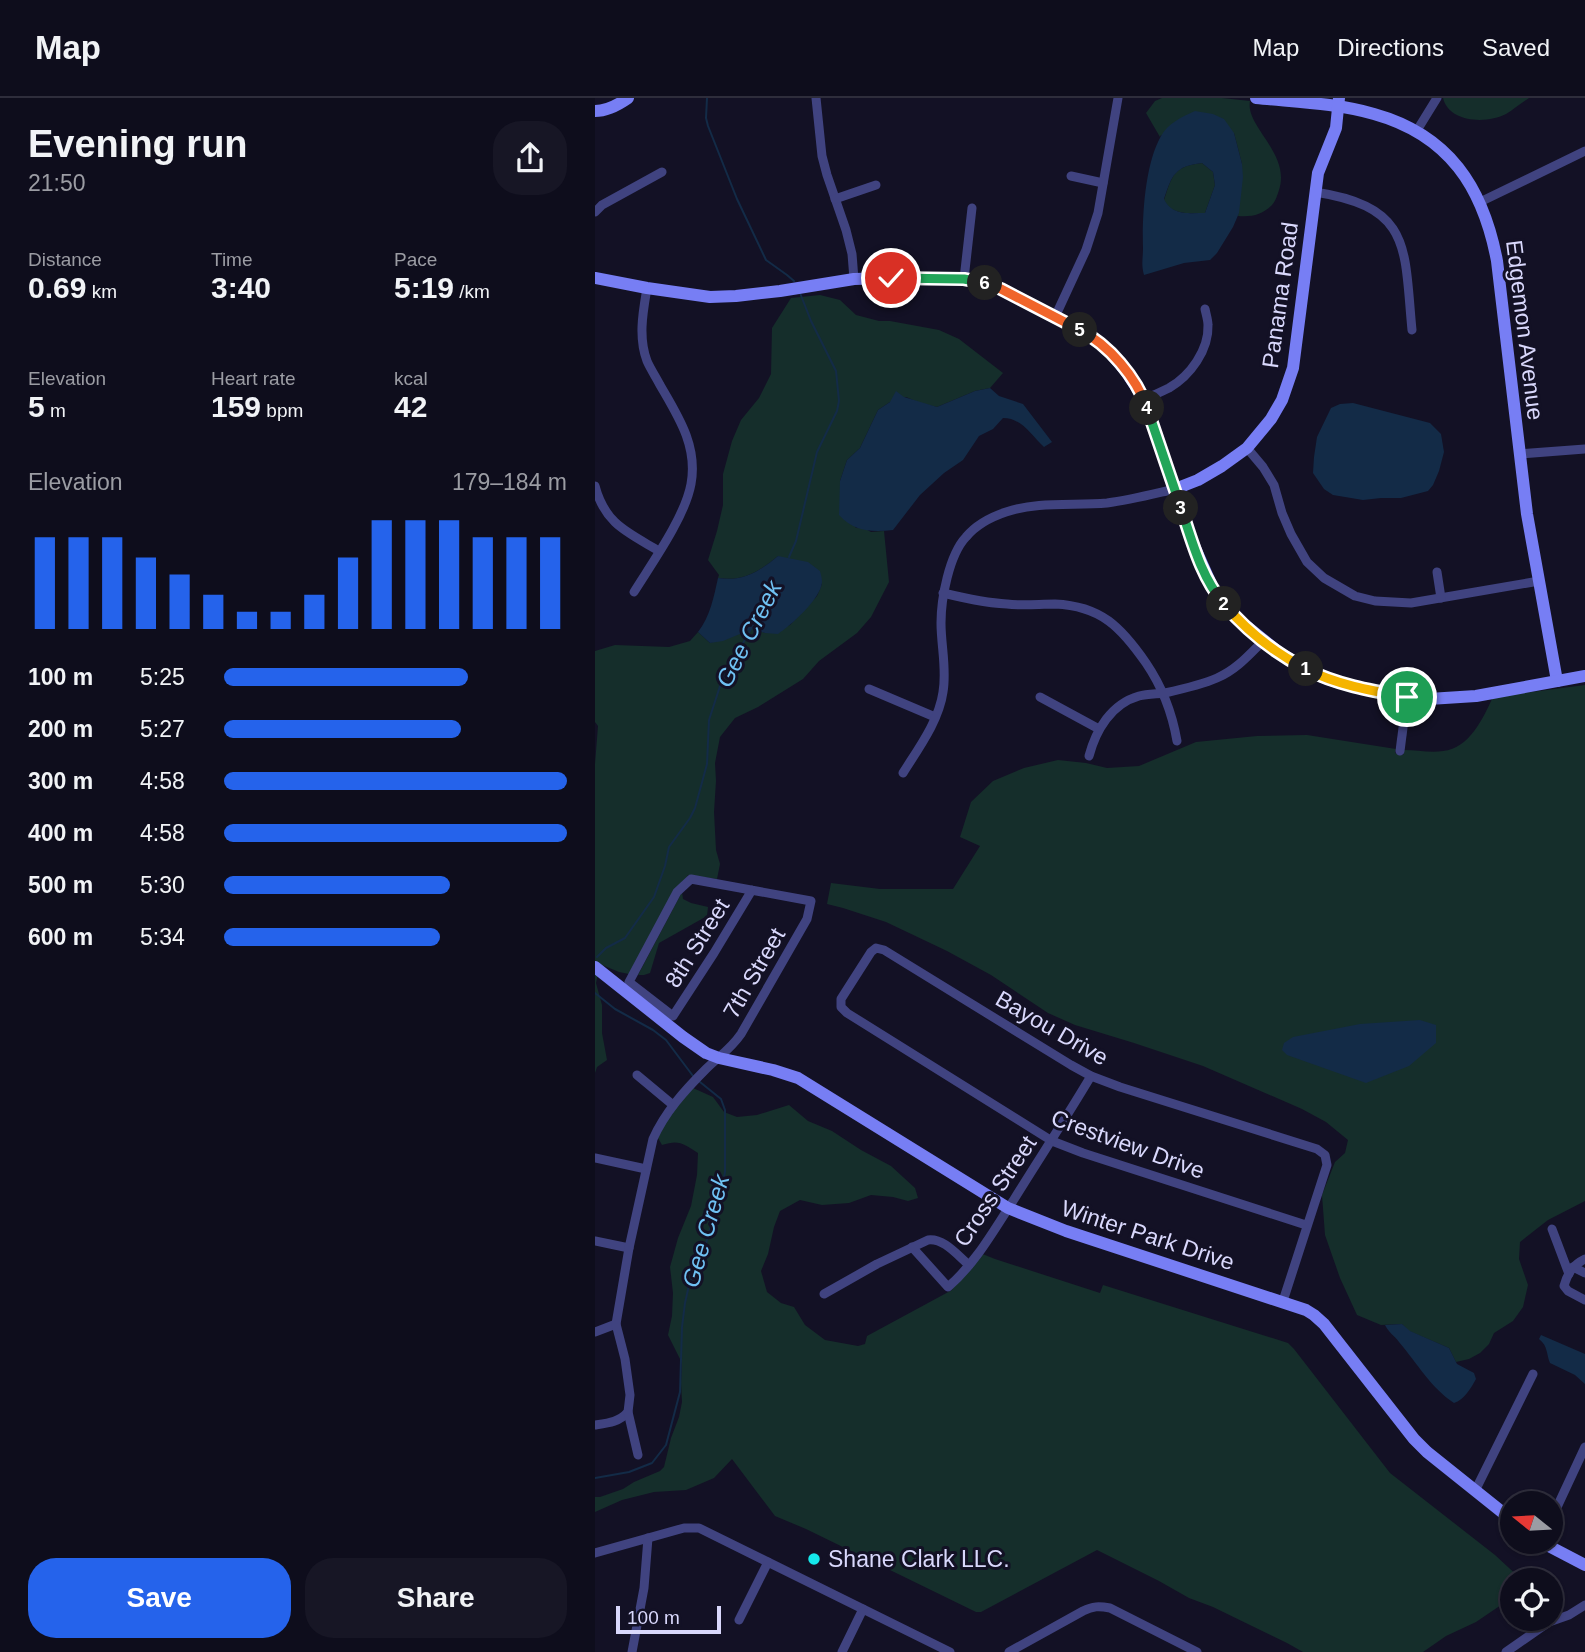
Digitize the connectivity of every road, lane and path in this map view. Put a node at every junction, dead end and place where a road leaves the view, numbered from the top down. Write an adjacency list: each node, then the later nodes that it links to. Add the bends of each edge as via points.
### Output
1 (628, 98): 7 (street)
2 (816, 98): 15 (street, via 823,156)
3 (1118, 98): 12 (street)
4 (1256, 98): 6 (street, Edgemon Avenue)
5 (1437, 98): 8 (street)
6 (1339, 102): 8 (street, Edgemon Avenue); 14 (street, Panama Road, via 1336,128)
7 (595, 111)
8 (1416, 132): 16 (street, Edgemon Avenue, via 1458,164)
9 (1585, 151): 16 (street)
10 (662, 172): 18 (street)
11 (1071, 176): 12 (street)
12 (1103, 183): 24 (street, via 1086,250)
13 (876, 186): 15 (street)
14 (1315, 192): 25 (street, via 1356,201 1391,225 1406,260); 27 (street, Panama Road, via 1293,368 1282,400)
15 (835, 199): 20 (street, via 849,242)
16 (1480, 202): 29 (street, Edgemon Avenue, via 1497,261)
17 (972, 208): 21 (street)
18 (595, 212)
19 (595, 278): 22 (street)
20 (854, 279): 21 (street); 22 (street, via 736,296)
21 (964, 279): 24 (street, via 1001,289)
22 (647, 288): 32 (street, via 644,349 690,443 692,470 681,512)
23 (1205, 309): 26 (street, via 1206,340 1191,370 1171,387)
24 (1055, 317): 26 (street, via 1108,350)
25 (1412, 330)
26 (1144, 399): 31 (street)
27 (1247, 448): 31 (street, Panama Road, via 1198,480); 37 (street, via 1274,485 1282,513 1307,562 1324,578 1355,596 1375,601 1411,603)
28 (1585, 449): 29 (street)
29 (1519, 454): 34 (street, Edgemon Avenue)
30 (595, 485): 32 (street, via 613,522)
31 (1175, 489): 36 (street, via 1108,503 1023,507 995,516 959,546); 38 (street, via 1215,593)
32 (659, 551): 35 (street)
33 (1437, 572): 37 (street)
34 (1539, 581): 37 (street); 40 (street, Edgemon Avenue)
35 (633, 592)
36 (943, 593): 42 (street, via 1094,612 1135,647); 45 (street, via 943,694)
37 (1441, 598)
38 (1263, 641): 42 (street, via 1219,678); 44 (street, via 1320,676)
39 (1585, 676): 40 (street)
40 (1557, 681): 44 (street, via 1476,696)
41 (869, 689): 45 (street)
42 (1164, 693): 46 (street, via 1121,704); 47 (street)
43 (1040, 697): 46 (street)
44 (1407, 697): 48 (street)
45 (935, 717): 50 (street)
46 (1099, 729): 49 (street)
47 (1177, 741)
48 (1400, 751)
49 (1089, 756)
50 (903, 774)
51 (752, 890): 51 (street, 8th Street, via 673,1016 629,982 677,892 691,879); 54 (street, 7th Street, via 811,901 807,919 741,1034)
52 (595, 967): 54 (street, Winter Park Drive, via 683,1037)
53 (841, 1007): 56 (street, Bayou Drive, via 841,999 870,952 884,950); 58 (street, Crestview Drive)
54 (719, 1058): 57 (street, 7th Street); 61 (street, Winter Park Drive, via 799,1079)
55 (637, 1075): 57 (street)
56 (1091, 1076): 58 (street, Cross Street); 62 (street, Bayou Drive, via 1317,1149 1325,1155 1327,1165)
57 (673, 1105): 60 (street, 7th Street, via 659,1124)
58 (1052, 1141): 61 (street, Cross Street); 62 (street, Crestview Drive)
59 (595, 1158): 60 (street)
60 (646, 1169): 66 (street, 7th Street)
61 (1008, 1208): 68 (street, Cross Street); 73 (street, Winter Park Drive)
62 (1306, 1225): 73 (street)
63 (1552, 1228): 69 (street)
64 (595, 1241): 66 (street)
65 (912, 1247): 68 (street, via 928,1240 942,1241); 68 (street, Cross Street, via 947,1287); 71 (street)
66 (629, 1248): 74 (street, 7th Street)
67 (1585, 1259): 69 (street)
68 (969, 1265)
69 (1571, 1270): 70 (street); 72 (street, via 1564,1286)
70 (1585, 1273)
71 (824, 1294)
72 (1585, 1300)
73 (1283, 1301): 81 (street, Winter Park Drive, via 1314,1314 1414,1439)
74 (616, 1324): 75 (street); 77 (street, via 630,1395)
75 (595, 1332)
76 (1533, 1374): 81 (street)
77 (628, 1412): 78 (street, via 612,1423); 80 (street)
78 (595, 1425)
79 (1585, 1447): 82 (street)
80 (638, 1455)
81 (1475, 1491): 83 (street, Winter Park Drive)
82 (1563, 1494)
83 (1500, 1511)
84 (648, 1538): 85 (street); 87 (street, via 699,1528); 93 (street)
85 (595, 1553)
86 (1563, 1554): 88 (street)
87 (768, 1562): 90 (street); 91 (street)
88 (1585, 1566)
89 (1585, 1605): 97 (street, via 1549,1622)
90 (863, 1609): 92 (street); 94 (street)
91 (739, 1620)
92 (945, 1651)
93 (632, 1652)
94 (842, 1652)
95 (1009, 1652): 96 (street, via 1100,1606)
96 (1197, 1652)
97 (1506, 1652)

